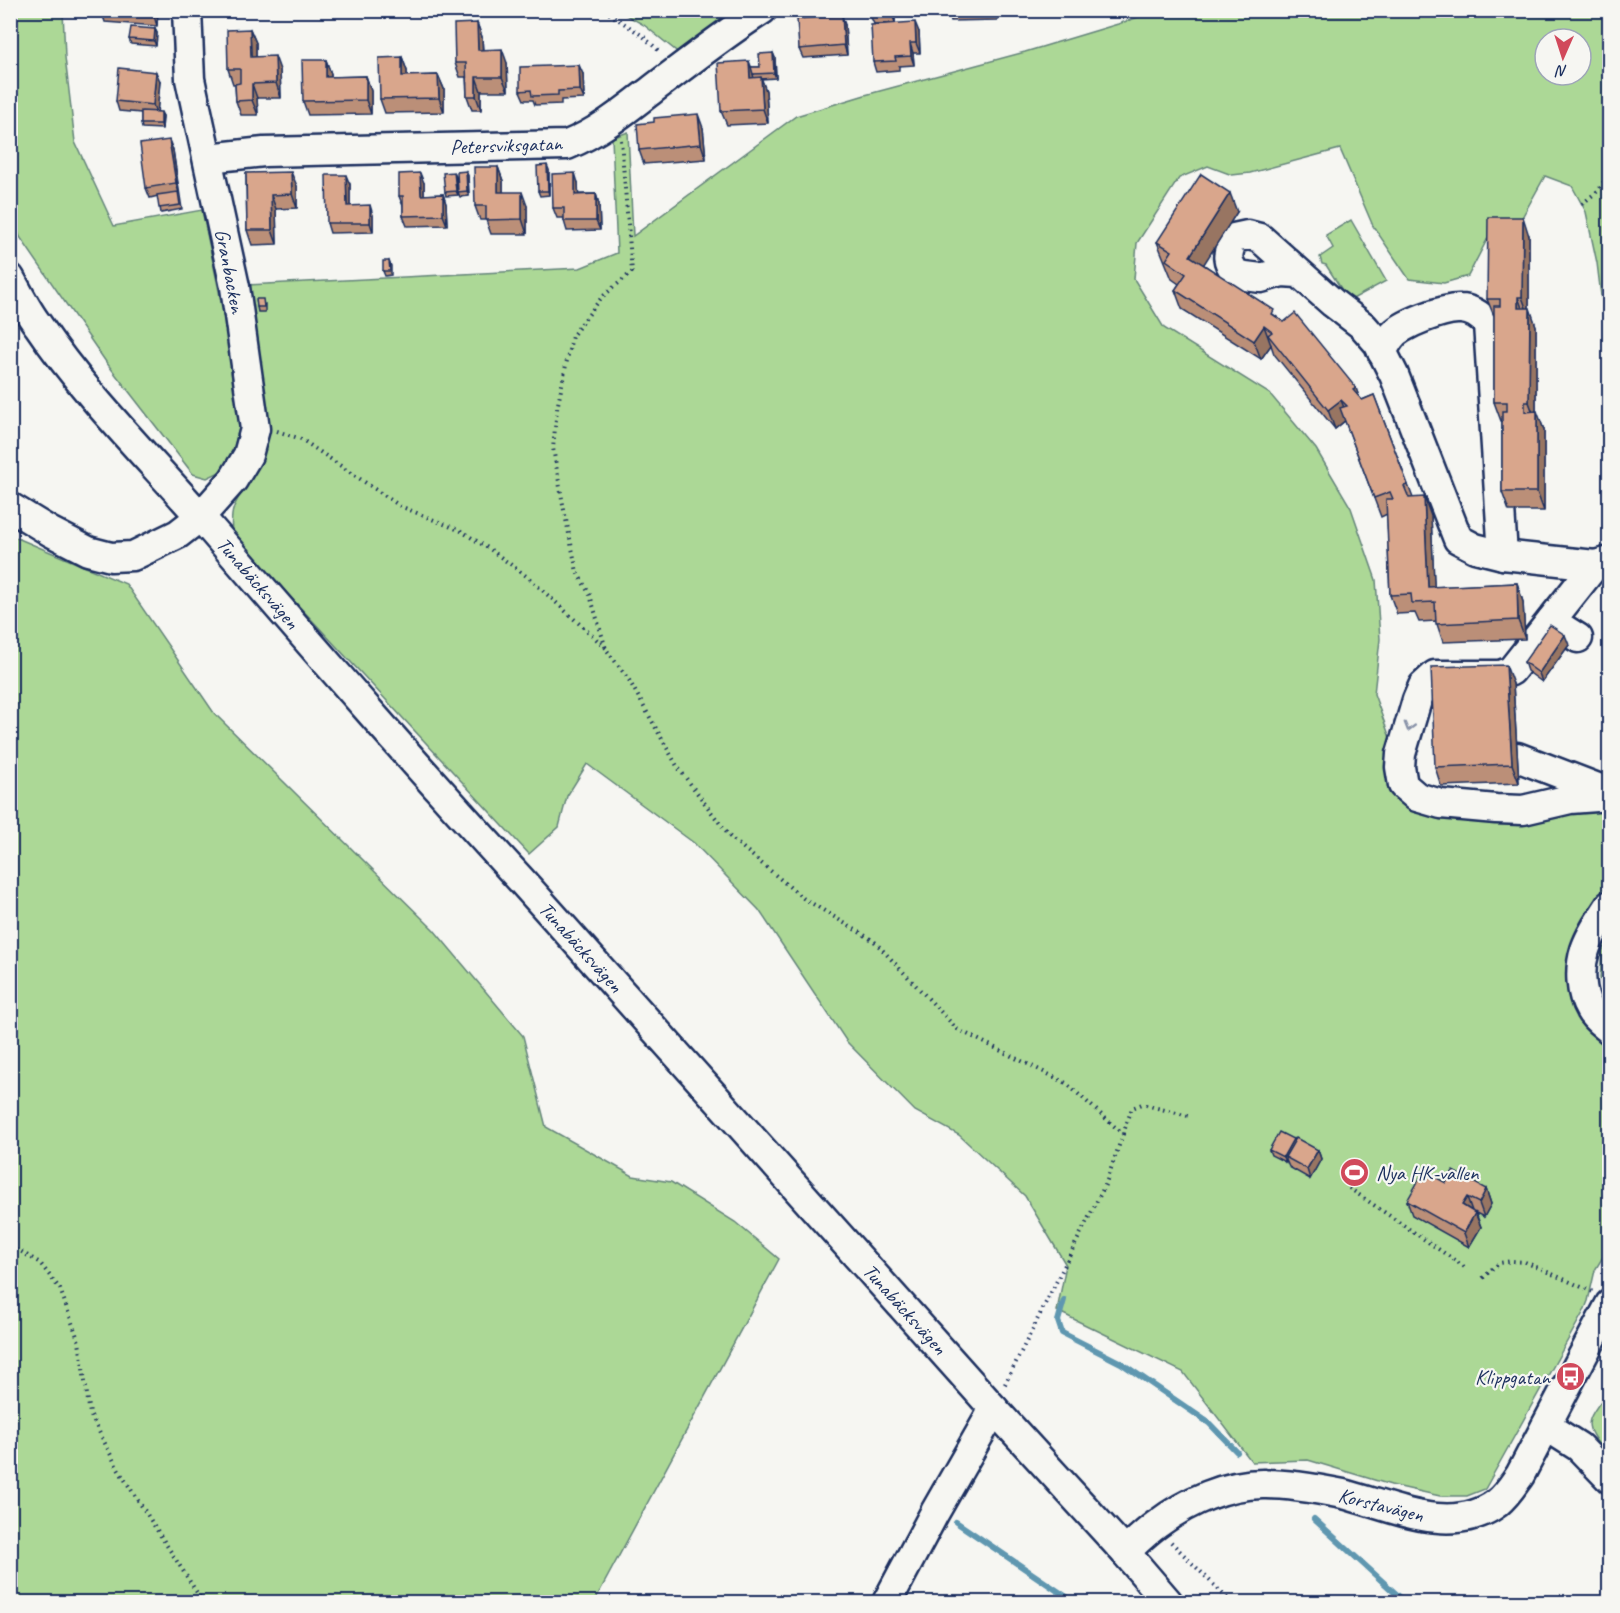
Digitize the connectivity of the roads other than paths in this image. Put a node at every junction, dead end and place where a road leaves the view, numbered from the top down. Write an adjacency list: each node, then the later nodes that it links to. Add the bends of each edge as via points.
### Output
1 (187, 10): 3 (street, Granbacken, via 190,79)
2 (762, 10): 3 (street, Petersviksgatan, via 619,115 567,144 264,152)
3 (208, 158): 8 (street, Granbacken, via 235,287 255,429 248,454 233,480)
4 (1298, 273): 6 (street, via 1363,326)
5 (10, 278): 8 (street, Tunabäcksvägen, via 37,324 79,379)
6 (1382, 352): 9 (street, via 1458,538 1475,548); 9 (street, via 1392,335 1438,312 1462,309 1488,324)
7 (10, 507): 8 (street, Granbacken, via 88,551 111,557 133,556 178,534)
8 (200, 517): 18 (street, Tunabäcksvägen, via 448,801)
9 (1503, 555): 10 (street)
10 (1602, 563): 11 (street)
11 (1551, 621): 12 (street); 13 (street, one-way to 13, via 1511,671 1500,675 1435,675 1423,686 1406,736 1401,761 1403,785 1417,797 1441,804)
12 (1578, 638)
13 (1509, 790): 14 (street); 14 (street, via 1523,810)
14 (1610, 794)
15 (1610, 904): 16 (street, via 1585,950 1581,973 1590,1012)
16 (1610, 1030)
17 (1603, 1299): 19 (street, Korstavägen)
18 (994, 1409): 21 (street, Tunabäcksvägen); 22 (street)
19 (1546, 1426): 20 (street, via 1579,1447); 21 (street, Korstavägen, via 1510,1491 1478,1514 1436,1518 1344,1495 1264,1483 1202,1497 1155,1526)
20 (1610, 1479)
21 (1125, 1552): 23 (street, Tunabäcksvägen)
22 (887, 1602)
23 (1168, 1602)

